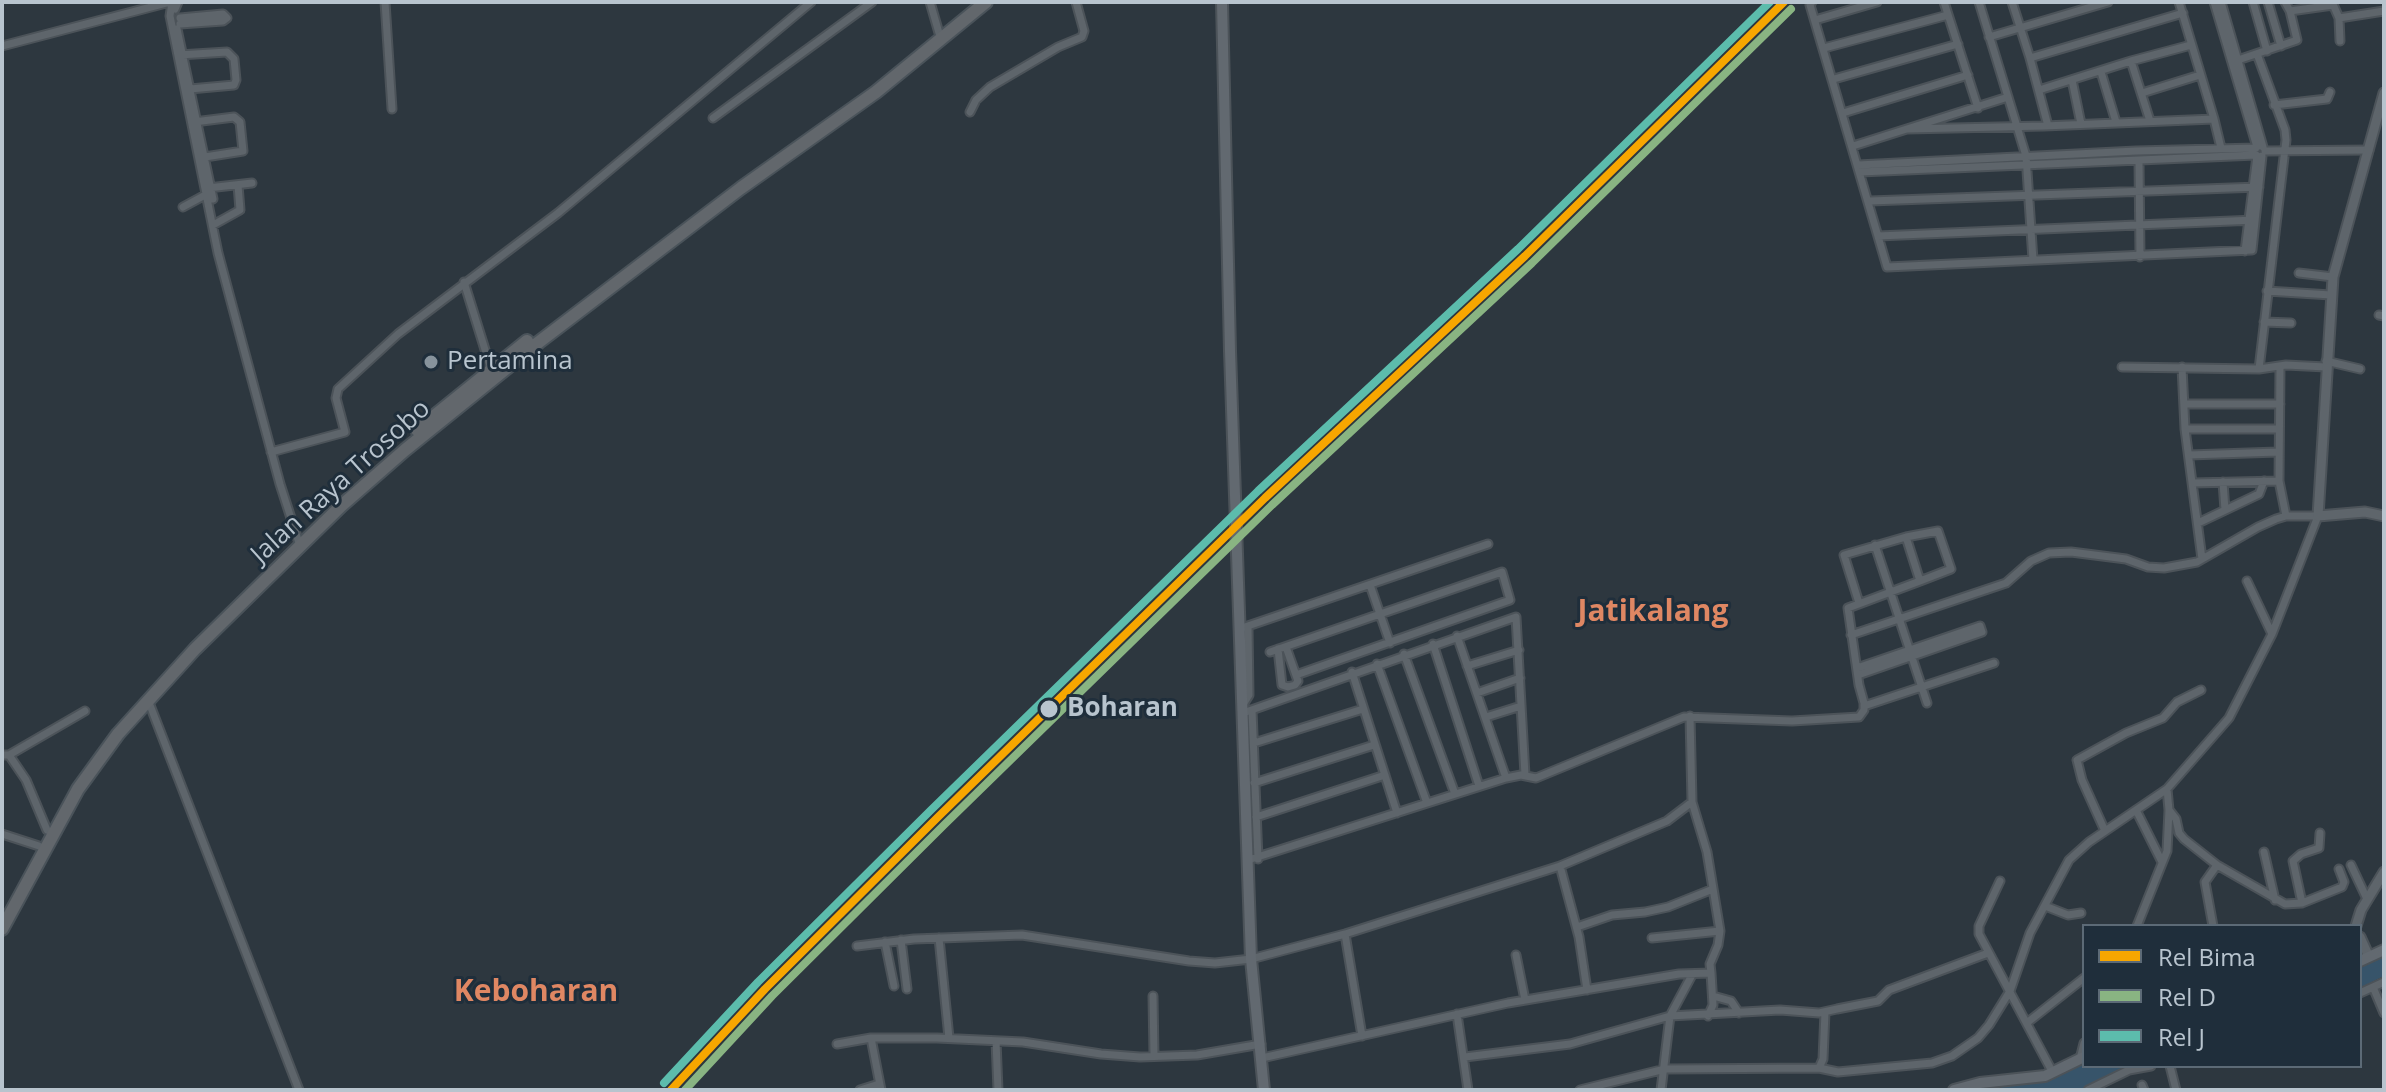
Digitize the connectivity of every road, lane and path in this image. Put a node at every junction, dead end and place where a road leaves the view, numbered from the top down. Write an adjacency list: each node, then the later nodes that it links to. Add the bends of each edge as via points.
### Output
1 (385, 2): 58 (street)
2 (811, 2): 97 (street, via 558,213)
3 (872, 2): 61 (street)
4 (930, 2): 31 (street)
5 (976, 2): 31 (highway, Jalan Raya Trosobo)
6 (986, 2): 31 (highway, Jalan Raya Trosobo)
7 (1076, 2): 59 (street, via 1084,35 990,87)
8 (1222, 2): 137 (main road)
9 (1812, 2): 28 (street)
10 (1877, 2): 28 (street)
11 (1944, 2): 26 (street)
12 (1979, 2): 32 (street)
13 (2012, 2): 30 (street)
14 (2108, 2): 30 (street)
15 (2179, 2): 25 (street)
16 (2214, 2): 74 (street)
17 (2221, 2): 43 (street)
18 (2253, 2): 39 (street)
19 (2268, 2): 37 (street)
20 (2285, 2): 23 (street)
21 (173, 4): 29 (street); 29 (street); 36 (street)
22 (2333, 4): 23 (street); 27 (street)
23 (2290, 11): 37 (street, via 2298,40)
24 (2384, 11): 27 (street)
25 (2183, 13): 35 (street); 42 (street)
26 (1948, 15): 34 (street); 38 (street)
27 (2339, 18): 33 (street)
28 (1815, 20): 38 (street)
29 (178, 26): 29 (street, via 223,14 227,18 223,21); 41 (street)
30 (2020, 27): 32 (street); 42 (street)
31 (937, 37): 106 (highway, Jalan Raya Trosobo); 126 (highway, Jalan Raya Trosobo, via 876,92 539,342)
32 (1989, 37): 55 (street)
33 (2340, 41)
34 (1958, 44): 46 (street); 48 (street)
35 (2191, 45): 44 (street); 47 (street)
36 (2, 46)
37 (2281, 46): 39 (street)
38 (1824, 48): 48 (street)
39 (2267, 51): 40 (street)
40 (2257, 54): 43 (street); 56 (street)
41 (180, 55): 50 (street); 50 (street, via 227,52 234,59 234,85); 64 (street)
42 (2030, 58): 51 (street)
43 (2238, 60): 74 (street)
44 (2131, 61): 45 (street); 53 (street)
45 (2101, 72): 49 (street); 65 (street)
46 (1968, 75): 57 (street); 60 (street)
47 (2200, 75): 53 (street); 62 (street)
48 (1834, 79): 60 (street)
49 (2072, 80): 51 (street); 66 (street)
50 (190, 89): 64 (street)
51 (2039, 90): 67 (street)
52 (2330, 92): 56 (street, via 2327,99)
53 (2142, 93): 63 (street)
54 (2384, 93): 73 (street)
55 (2008, 97): 57 (street); 68 (street)
56 (2274, 105): 72 (street, via 2285,130)
57 (1978, 108): 69 (street)
58 (392, 109)
59 (970, 112)
60 (1843, 113): 70 (street)
61 (713, 118)
62 (2214, 119): 63 (street); 71 (street)
63 (2150, 121): 65 (street)
64 (194, 122): 76 (street); 76 (street, via 234,117 240,122 243,151); 83 (street)
65 (2116, 122): 66 (street)
66 (2081, 124): 67 (street)
67 (2048, 126): 68 (street)
68 (2016, 127): 69 (street); 75 (street)
69 (1907, 129): 70 (street)
70 (1853, 146): 79 (street)
71 (2221, 148): 74 (street); 75 (street)
72 (2285, 150): 73 (street); 74 (street); 98 (street)
73 (2369, 150): 96 (street)
74 (2260, 151): 77 (street); 82 (street)
75 (2026, 156): 78 (street); 79 (street)
76 (205, 157): 83 (street)
77 (2139, 161): 78 (street); 84 (street)
78 (2027, 165): 79 (street); 85 (street)
79 (1859, 168): 86 (street)
80 (252, 183): 81 (street)
81 (238, 185): 83 (street); 89 (street, via 240,210)
82 (2257, 187): 84 (street); 88 (street)
83 (208, 190): 87 (street); 89 (street)
84 (2140, 192): 85 (street); 90 (street)
85 (2030, 197): 86 (street); 91 (street)
86 (1870, 201): 92 (street)
87 (183, 207)
88 (2252, 220): 90 (street); 93 (street, via 2245,251)
89 (216, 224): 113 (street, via 218,253)
90 (2140, 224): 91 (street); 93 (street)
91 (2031, 229): 92 (street); 94 (street)
92 (1878, 236): 94 (street, via 1888,267)
93 (2140, 257): 94 (street)
94 (2033, 260)
95 (2299, 273): 96 (street)
96 (2333, 277): 99 (street)
97 (464, 282): 106 (street); 113 (street, via 338,389 345,432)
98 (2267, 291): 99 (street); 100 (street)
99 (2331, 295): 102 (street)
100 (2264, 322): 101 (street); 107 (street)
101 (2291, 323)
102 (2326, 364): 105 (street); 108 (street); 122 (street)
103 (2122, 367): 104 (street)
104 (2182, 367): 107 (street); 109 (street)
105 (2280, 367): 107 (street); 110 (street)
106 (491, 369): 126 (highway, Jalan Raya Trosobo, via 425,422)
107 (2259, 369)
108 (2360, 369)
109 (2184, 404): 110 (street); 111 (street)
110 (2280, 404): 112 (street)
111 (2185, 429): 112 (street); 115 (street)
112 (2278, 429): 114 (street)
113 (271, 452): 126 (street)
114 (2278, 452): 115 (street); 117 (street)
115 (2189, 455): 119 (street)
116 (2264, 481): 117 (street); 118 (street); 120 (street, via 2259,494)
117 (2279, 481): 121 (street)
118 (2223, 482): 119 (street); 120 (street)
119 (2192, 483): 124 (street)
120 (2225, 510): 124 (street)
121 (2286, 516): 122 (street); 129 (street)
122 (2318, 516): 123 (street); 138 (street)
123 (2384, 516)
124 (2198, 523): 129 (street)
125 (1906, 537): 128 (street); 130 (street); 130 (street, via 1938,531 1955,568)
126 (299, 541): 158 (highway, Jalan Raya Trosobo); 182 (highway, Jalan Raya Trosobo, via 194,640 102,741)
127 (1488, 544): 132 (street)
128 (1875, 545): 133 (street); 134 (street, via 1844,556)
129 (2202, 559): 136 (street, via 2164,568 2099,555 2049,553 2006,583)
130 (1920, 581): 133 (street)
131 (2247, 581): 138 (street)
132 (1370, 585): 135 (street); 137 (street)
133 (1889, 590): 134 (street); 136 (street)
134 (1859, 603): 139 (street, via 1848,608)
135 (1379, 613): 141 (street); 141 (street, via 1502,572 1510,600); 143 (street)
136 (1898, 620): 139 (street); 145 (street)
137 (1244, 628): 161 (main road)
138 (2272, 634): 174 (street, via 2229,718)
139 (1851, 635): 151 (street)
140 (1457, 636): 142 (street); 144 (street, via 1516,617); 149 (street)
141 (1390, 643): 152 (street)
142 (1433, 644): 146 (street); 173 (street)
143 (1278, 649): 152 (street); 152 (street, via 1282,685 1295,685)
144 (1519, 650): 149 (street); 153 (street)
145 (1909, 652): 145 (street, via 1980,626 1982,632); 151 (street); 154 (street)
146 (1404, 654): 148 (street); 175 (street)
147 (1994, 663): 154 (street)
148 (1377, 664): 150 (street); 177 (street)
149 (1467, 666): 156 (street)
150 (1352, 672): 161 (street); 162 (street)
151 (1857, 672): 160 (street)
152 (1296, 675)
153 (1520, 678): 156 (street); 159 (street)
154 (1921, 686): 157 (street); 160 (street)
155 (2201, 690): 183 (street, via 2177,702 2163,718 2077,760)
156 (1477, 693): 165 (street)
157 (1927, 703)
158 (151, 705): 209 (highway, Jalan Raya Trosobo, via 109,746 78,789); 259 (street)
159 (1521, 706): 165 (street); 170 (street)
160 (1864, 706): 164 (street, via 1854,718)
161 (1246, 709): 166 (street); 190 (main road)
162 (1363, 709): 166 (street); 167 (street)
163 (85, 711): 168 (street)
164 (1690, 716): 170 (street, via 1553,772 1535,778); 176 (street)
165 (1486, 717): 171 (street)
166 (1254, 743): 172 (street)
167 (1374, 745): 169 (street); 172 (street)
168 (5, 755): 182 (street, via 26,780)
169 (1385, 775): 180 (street); 181 (street)
170 (1525, 775): 171 (street)
171 (1506, 778): 173 (street)
172 (1254, 783): 181 (street)
173 (1479, 786): 175 (street)
174 (2167, 789): 178 (street); 179 (street)
175 (1455, 794): 177 (street)
176 (1692, 802): 194 (street, via 1667,821); 198 (street)
177 (1427, 803): 180 (street)
178 (2136, 810): 183 (street); 191 (street)
179 (2169, 810): 186 (street); 188 (street)
180 (1397, 813): 190 (street)
181 (1256, 817): 190 (street)
182 (47, 830): 187 (highway, Jalan Raya Trosobo)
183 (2105, 831): 202 (street, via 2069,860)
184 (2320, 833): 201 (street, via 2319,848 2293,861)
185 (2, 834): 187 (street)
186 (2186, 840): 188 (street); 192 (street)
187 (39, 846): 204 (highway, Jalan Raya Trosobo)
188 (2167, 851): 191 (street)
189 (2264, 852): 200 (street)
190 (1253, 860): 220 (main road)
191 (2162, 862): 205 (street)
192 (2217, 865): 200 (street); 206 (street, via 2205,882)
193 (2351, 865): 199 (street)
194 (1560, 866): 208 (street); 211 (street)
195 (2339, 869): 201 (street, via 2342,887)
196 (2384, 872): 199 (street)
197 (2000, 881): 218 (street, via 1979,926)
198 (1713, 889): 208 (street, via 1668,907); 210 (street)
199 (2367, 899): 207 (street)
200 (2275, 900): 201 (street)
201 (2302, 903)
202 (2045, 906): 203 (street, via 2068,915); 230 (street)
203 (2081, 913)
204 (2, 914)
205 (2138, 924)
206 (2213, 924)
207 (2357, 924)
208 (1577, 927): 229 (street)
209 (2, 929)
210 (1720, 931): 213 (street); 222 (street)
211 (1345, 934): 220 (street); 242 (street)
212 (939, 938): 214 (street); 220 (street, via 1032,935 1189,961); 244 (street)
213 (1652, 938)
214 (901, 940): 215 (street); 228 (street)
215 (885, 942): 216 (street); 226 (street)
216 (860, 946)
217 (2384, 950): 221 (main road)
218 (1988, 953): 230 (street); 235 (street, via 1889,990 1878,1001)
219 (1516, 955): 234 (street)
220 (1251, 959): 247 (main road)
221 (2365, 959)
222 (1711, 973): 223 (street); 233 (street)
223 (1692, 975): 229 (street); 239 (street)
224 (2082, 980): 241 (street)
225 (2384, 982): 227 (street)
226 (894, 986)
227 (2373, 987): 231 (street); 237 (street)
228 (907, 989)
229 (1587, 990): 234 (street)
230 (2010, 991): 241 (street); 252 (street, via 1978,1038 1952,1056 1856,1071)
231 (2362, 992)
232 (1153, 996): 248 (street)
233 (1713, 996): 236 (street, via 1731,1001); 240 (street)
234 (1525, 1000): 238 (street)
235 (1825, 1012): 236 (street); 252 (street)
236 (1739, 1013): 240 (street)
237 (2384, 1013)
238 (1457, 1014): 242 (street); 249 (street)
239 (1670, 1016): 240 (street); 249 (street, via 1570,1044); 255 (street)
240 (1708, 1016)
241 (2028, 1022): 256 (street)
242 (1362, 1036): 250 (street)
243 (871, 1038): 244 (street); 246 (street); 258 (street)
244 (949, 1038): 245 (street)
245 (996, 1041): 248 (street); 261 (street)
246 (837, 1044)
247 (1261, 1044): 248 (street); 250 (main road)
248 (1154, 1056)
249 (1465, 1057): 263 (street)
250 (1262, 1058): 262 (main road)
251 (2082, 1058): 256 (main road)
252 (1819, 1068): 255 (street)
253 (2140, 1068): 267 (street)
254 (2170, 1068): 268 (street)
255 (1665, 1069): 264 (street); 265 (street)
256 (2053, 1073): 257 (main road)
257 (2019, 1085): 266 (main road, via 1980,1083)
258 (880, 1087): 260 (street)
259 (299, 1090)
260 (860, 1090)
261 (998, 1090)
262 (1264, 1090)
263 (1468, 1090)
264 (1580, 1090)
265 (1661, 1090)
266 (1954, 1090)
267 (2088, 1090)
268 (2176, 1090)

